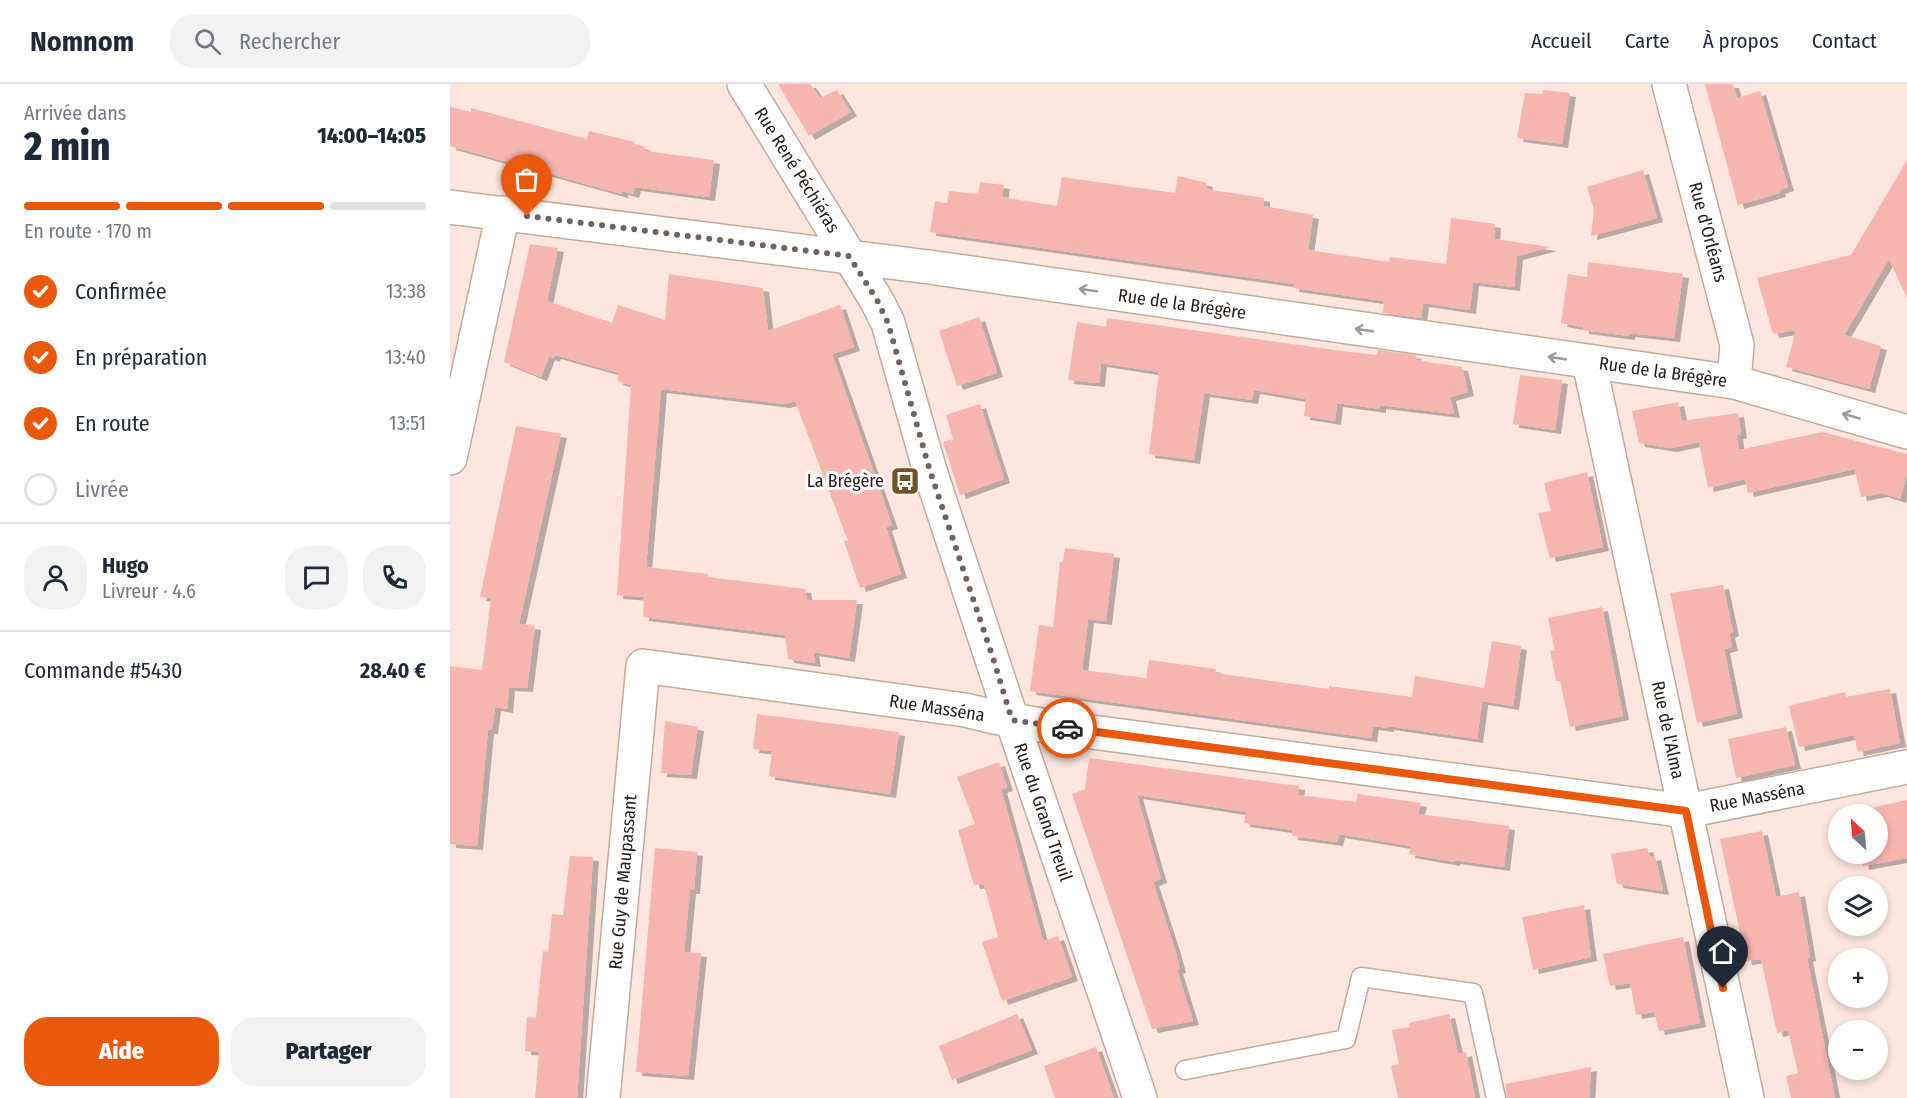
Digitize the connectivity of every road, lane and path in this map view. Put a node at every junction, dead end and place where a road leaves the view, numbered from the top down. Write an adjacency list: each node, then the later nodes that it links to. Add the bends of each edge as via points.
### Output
1 (744, 84): 5 (street, Rue René Péchiéras)
2 (1669, 84): 7 (street, Rue d'Orléans, via 1737,345)
3 (450, 207): 4 (street, Rue de la Brégère)
4 (503, 213): 5 (street, Rue de la Brégère); 9 (street)
5 (849, 256): 6 (street, Rue de la Brégère, one-way to 5); 11 (street, Rue du Grand Treuil, via 888,323 930,471)
6 (1589, 362): 7 (street, Rue de la Brégère); 13 (street, Rue de l'Alma)
7 (1734, 382): 8 (street, Rue de la Brégère, one-way to 7)
8 (1907, 432)
9 (450, 458)
10 (643, 666): 11 (street, Rue Masséna, via 965,710); 15 (street, Rue Guy de Maupassant)
11 (1012, 720): 13 (street, Rue Masséna); 16 (street, Rue du Grand Treuil)
12 (1907, 767): 13 (street, Rue Masséna)
13 (1686, 811): 18 (street, Rue de l'Alma)
14 (1185, 1070): 17 (lane, via 1346,1039 1361,978 1473,993)
15 (603, 1098)
16 (1140, 1098)
17 (1496, 1098)
18 (1747, 1098)

